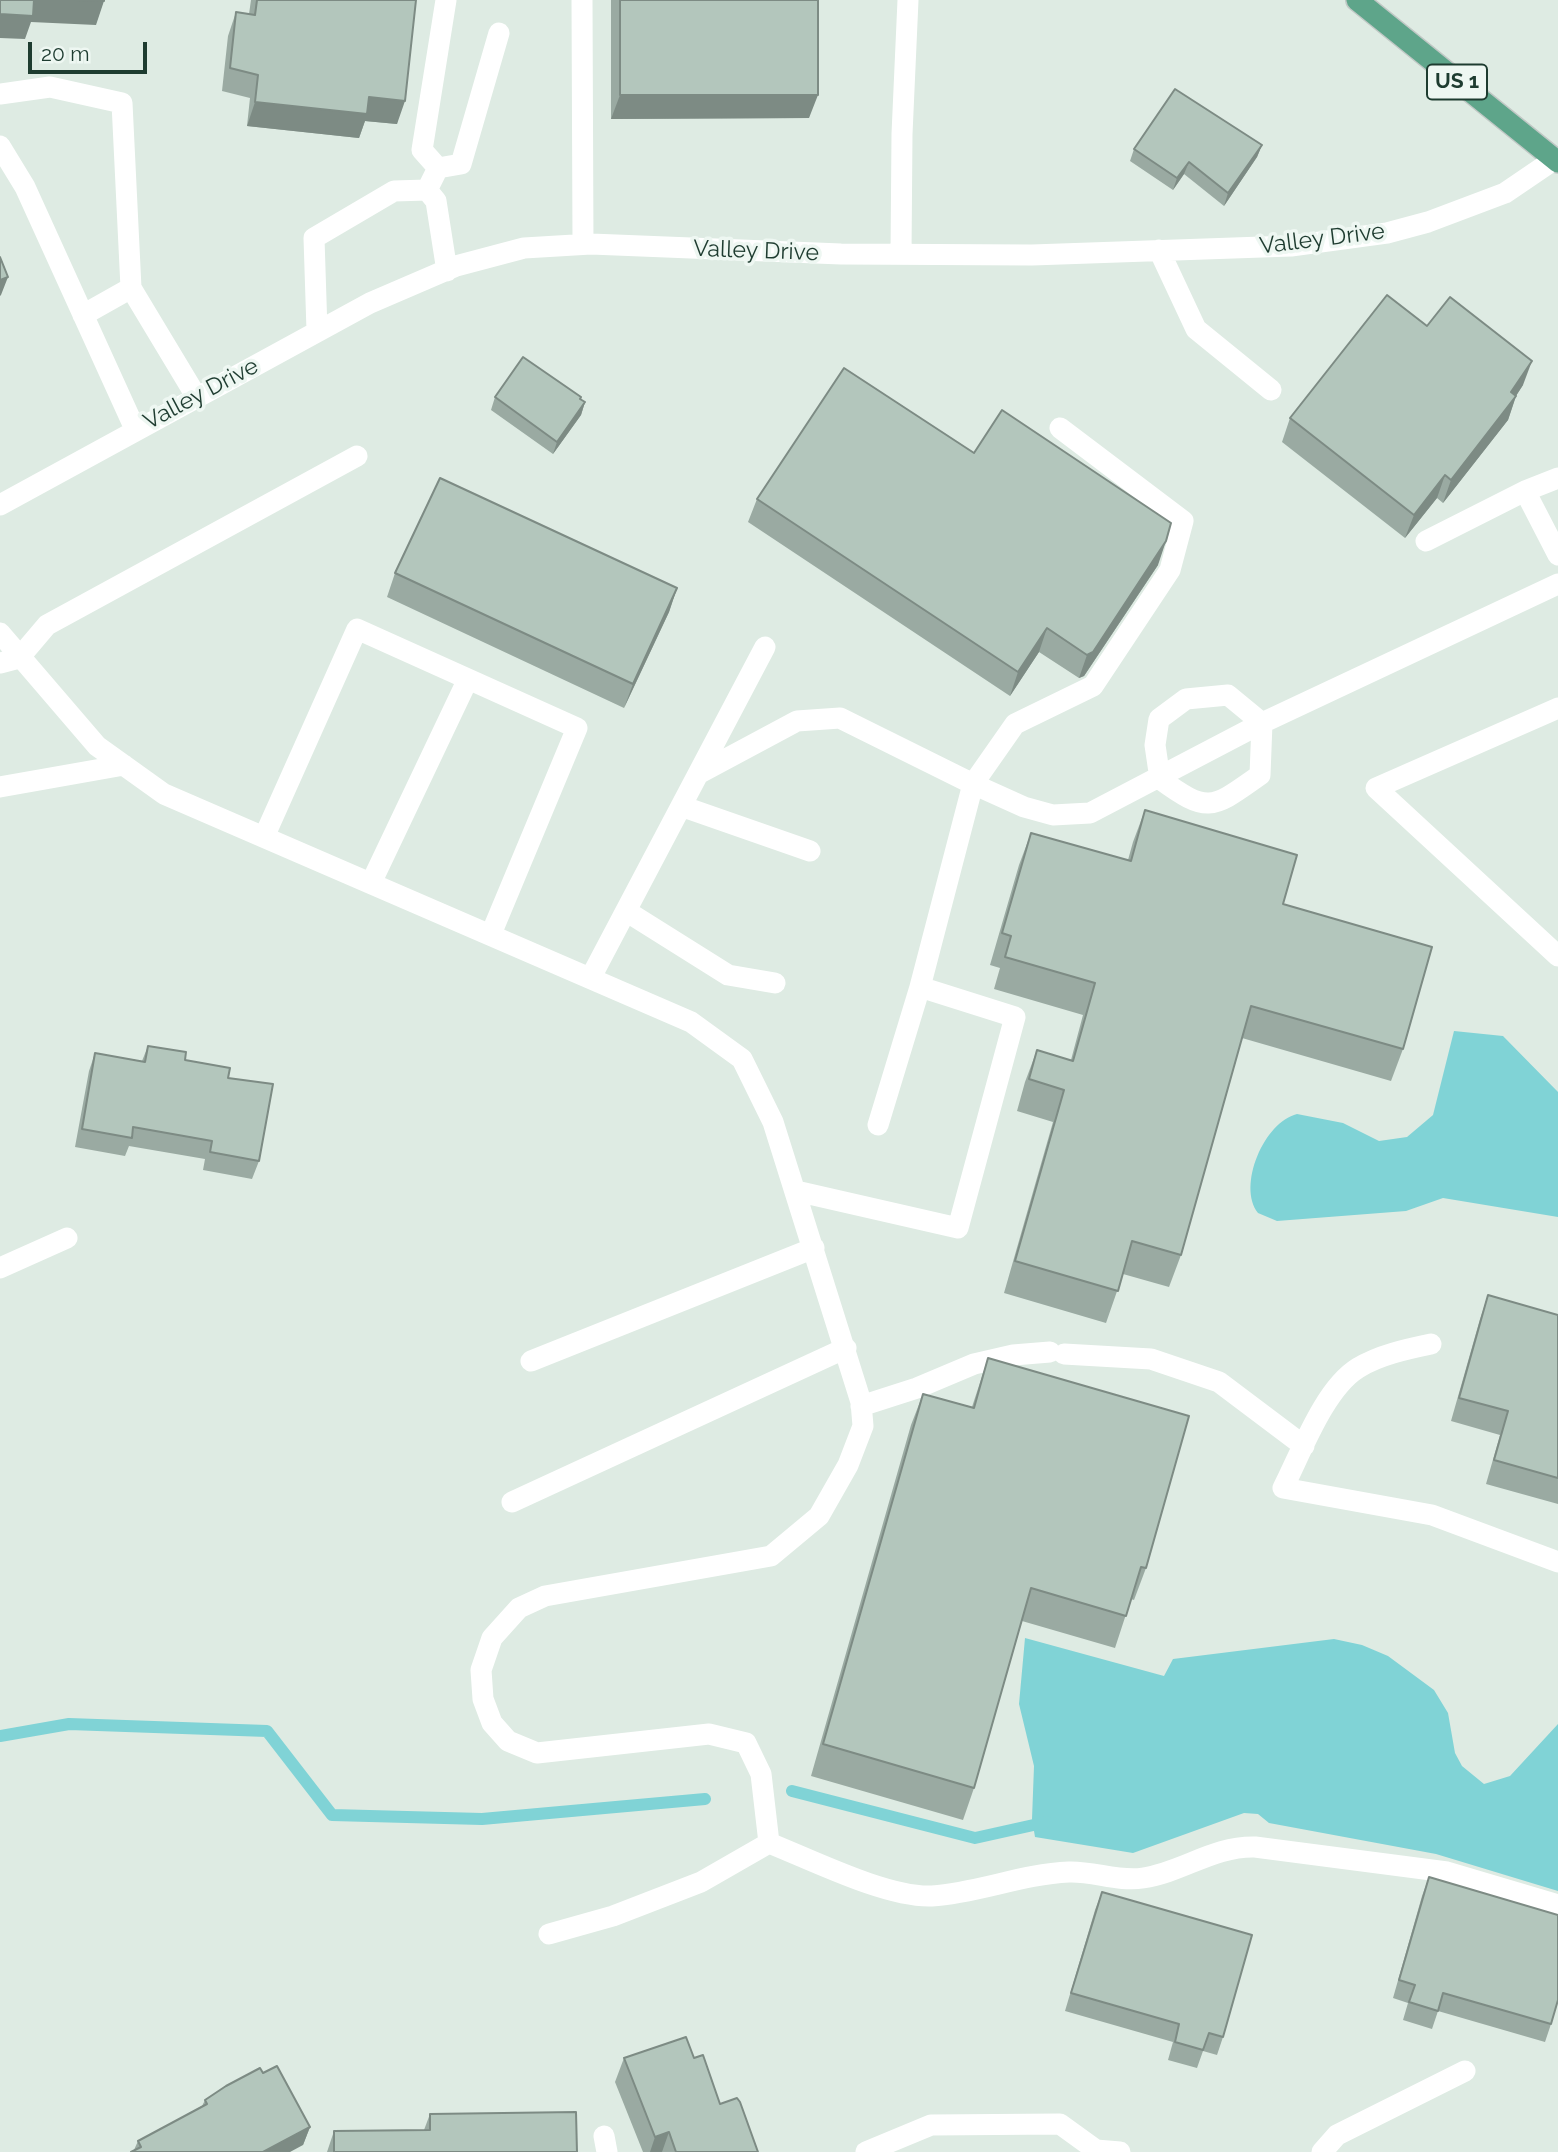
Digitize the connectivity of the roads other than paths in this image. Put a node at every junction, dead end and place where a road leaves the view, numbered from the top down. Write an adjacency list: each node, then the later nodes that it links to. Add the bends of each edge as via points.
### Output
1 (446, 0): 9 (street, via 422,150)
2 (582, 0): 11 (street)
3 (908, 0): 13 (street)
4 (1357, 0): 8 (main road, US 1)
5 (499, 33): 9 (street, via 461,164)
6 (0, 94): 15 (street, via 50,87 122,103)
7 (0, 146): 16 (street, via 25,187)
8 (1556, 160): 12 (street, Valley Drive, via 1505,193 1387,233 1292,246)
9 (438, 168): 10 (street)
10 (427, 190): 14 (street, via 436,201); 17 (street, via 394,191 314,238)
11 (583, 244): 13 (street, Valley Drive); 14 (street, Valley Drive, via 524,248)
12 (1159, 250): 13 (street, Valley Drive); 18 (street, via 1196,329)
13 (901, 254)
14 (447, 271): 17 (street, Valley Drive)
15 (131, 288): 16 (street); 19 (street)
16 (83, 315): 21 (street)
17 (317, 331): 19 (street, Valley Drive)
18 (1270, 390)
19 (196, 396): 21 (street, Valley Drive)
20 (1060, 428): 38 (street, via 1183,521 1170,570 1093,686 1015,724)
21 (135, 429): 25 (street, Valley Drive)
22 (357, 456): 31 (street, via 47,625)
23 (1558, 478): 24 (street)
24 (1525, 491): 26 (street); 27 (street)
25 (0, 505)
26 (1426, 541)
27 (1558, 555)
28 (1558, 584): 34 (street)
29 (0, 633): 31 (street)
30 (765, 647): 36 (street)
31 (10, 660): 35 (street, via 97,746)
32 (468, 679): 41 (street, via 357,629); 43 (street); 45 (street, via 577,728)
33 (1558, 708): 46 (street, via 1376,788)
34 (1262, 723): 37 (street); 37 (street, via 1260,775 1221,803 1191,802); 37 (street, via 1228,695 1186,699 1159,719 1155,745)
35 (124, 765): 39 (street); 41 (street, via 164,794)
36 (698, 774): 38 (street, via 797,722 840,718); 40 (street)
37 (1160, 779): 38 (street, via 1090,813 1053,815)
38 (973, 784): 49 (street)
39 (0, 787)
40 (681, 806): 42 (street); 44 (street)
41 (264, 837): 43 (street)
42 (810, 851)
43 (372, 883): 45 (street)
44 (626, 911): 47 (street); 48 (street, via 728,975)
45 (491, 934): 47 (street)
46 (1558, 956)
47 (591, 977): 51 (street, via 691,1022 742,1059 773,1122)
48 (775, 983)
49 (920, 987): 50 (street); 51 (street, via 1015,1017 958,1228)
50 (878, 1125)
51 (796, 1191): 53 (street)
52 (67, 1238): 54 (street)
53 (814, 1248): 56 (street); 57 (street)
54 (0, 1268)
55 (1431, 1344): 59 (street, via 1399,1351 1357,1369 1329,1399)
56 (846, 1348): 58 (street); 60 (street)
57 (531, 1361)
58 (862, 1416): 59 (street, via 974,1364 1013,1355 1151,1359 1219,1382); 62 (street, via 848,1465 819,1516 771,1556 545,1597 519,1608 492,1638 481,1670 483,1699 492,1723 508,1741 537,1753 709,1734 746,1743 761,1774)
59 (1304, 1446): 61 (street, via 1283,1488 1432,1515)
60 (512, 1502)
61 (1558, 1562)
62 (769, 1843): 63 (street, via 879,1886 929,1896 1070,1872 1140,1879 1174,1871 1198,1857 1246,1847 1447,1872); 64 (street, via 701,1882 613,1916)
63 (1558, 1905)
64 (549, 1934)
65 (1465, 2071): 68 (street, via 1337,2135)
66 (866, 2152): 67 (street, via 931,2125 1060,2124 1096,2150)
67 (1120, 2152)
68 (1322, 2152)

